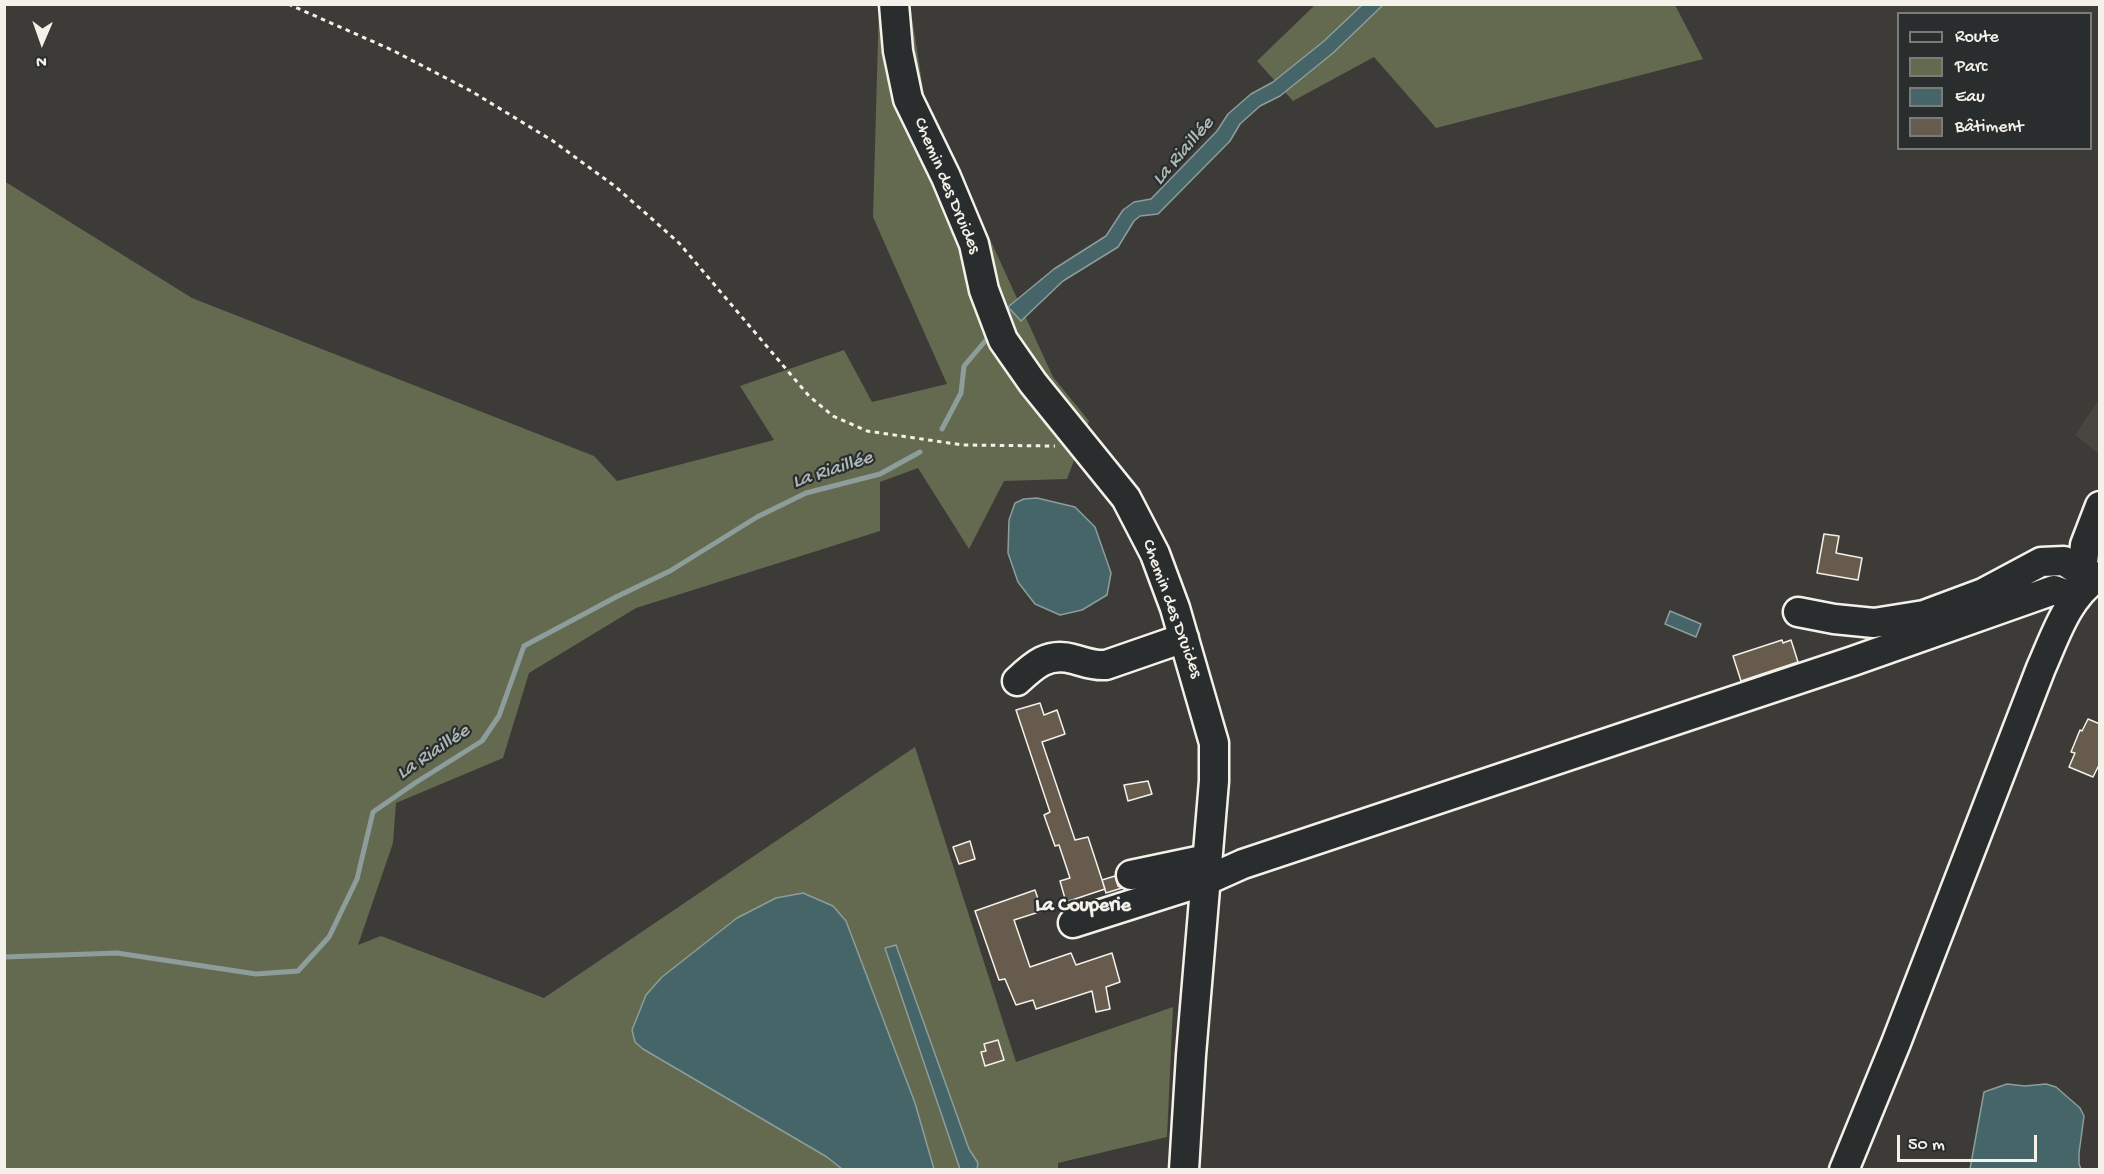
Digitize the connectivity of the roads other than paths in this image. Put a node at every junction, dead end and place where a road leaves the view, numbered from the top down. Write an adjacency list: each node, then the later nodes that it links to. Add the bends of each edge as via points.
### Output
1 (894, 4): 5 (street, Chemin des Druides, via 908,99 974,244 984,290 1004,340 1126,498 1155,554)
2 (2100, 506): 3 (street, via 2085,545)
3 (2088, 581): 4 (street, via 2064,561 2041,562 1983,593 1924,615 1874,623); 7 (street, via 1243,864); 11 (street, via 2060,626 2041,668)
4 (1798, 612)
5 (1184, 638): 6 (street, via 1106,665 1093,666 1055,657 1036,663); 7 (street, Chemin des Druides, via 1214,742)
6 (1017, 681)
7 (1206, 870): 8 (street); 9 (street); 10 (street, Chemin des Druides)
8 (1131, 875)
9 (1073, 923)
10 (1185, 1170)
11 (1844, 1170)

